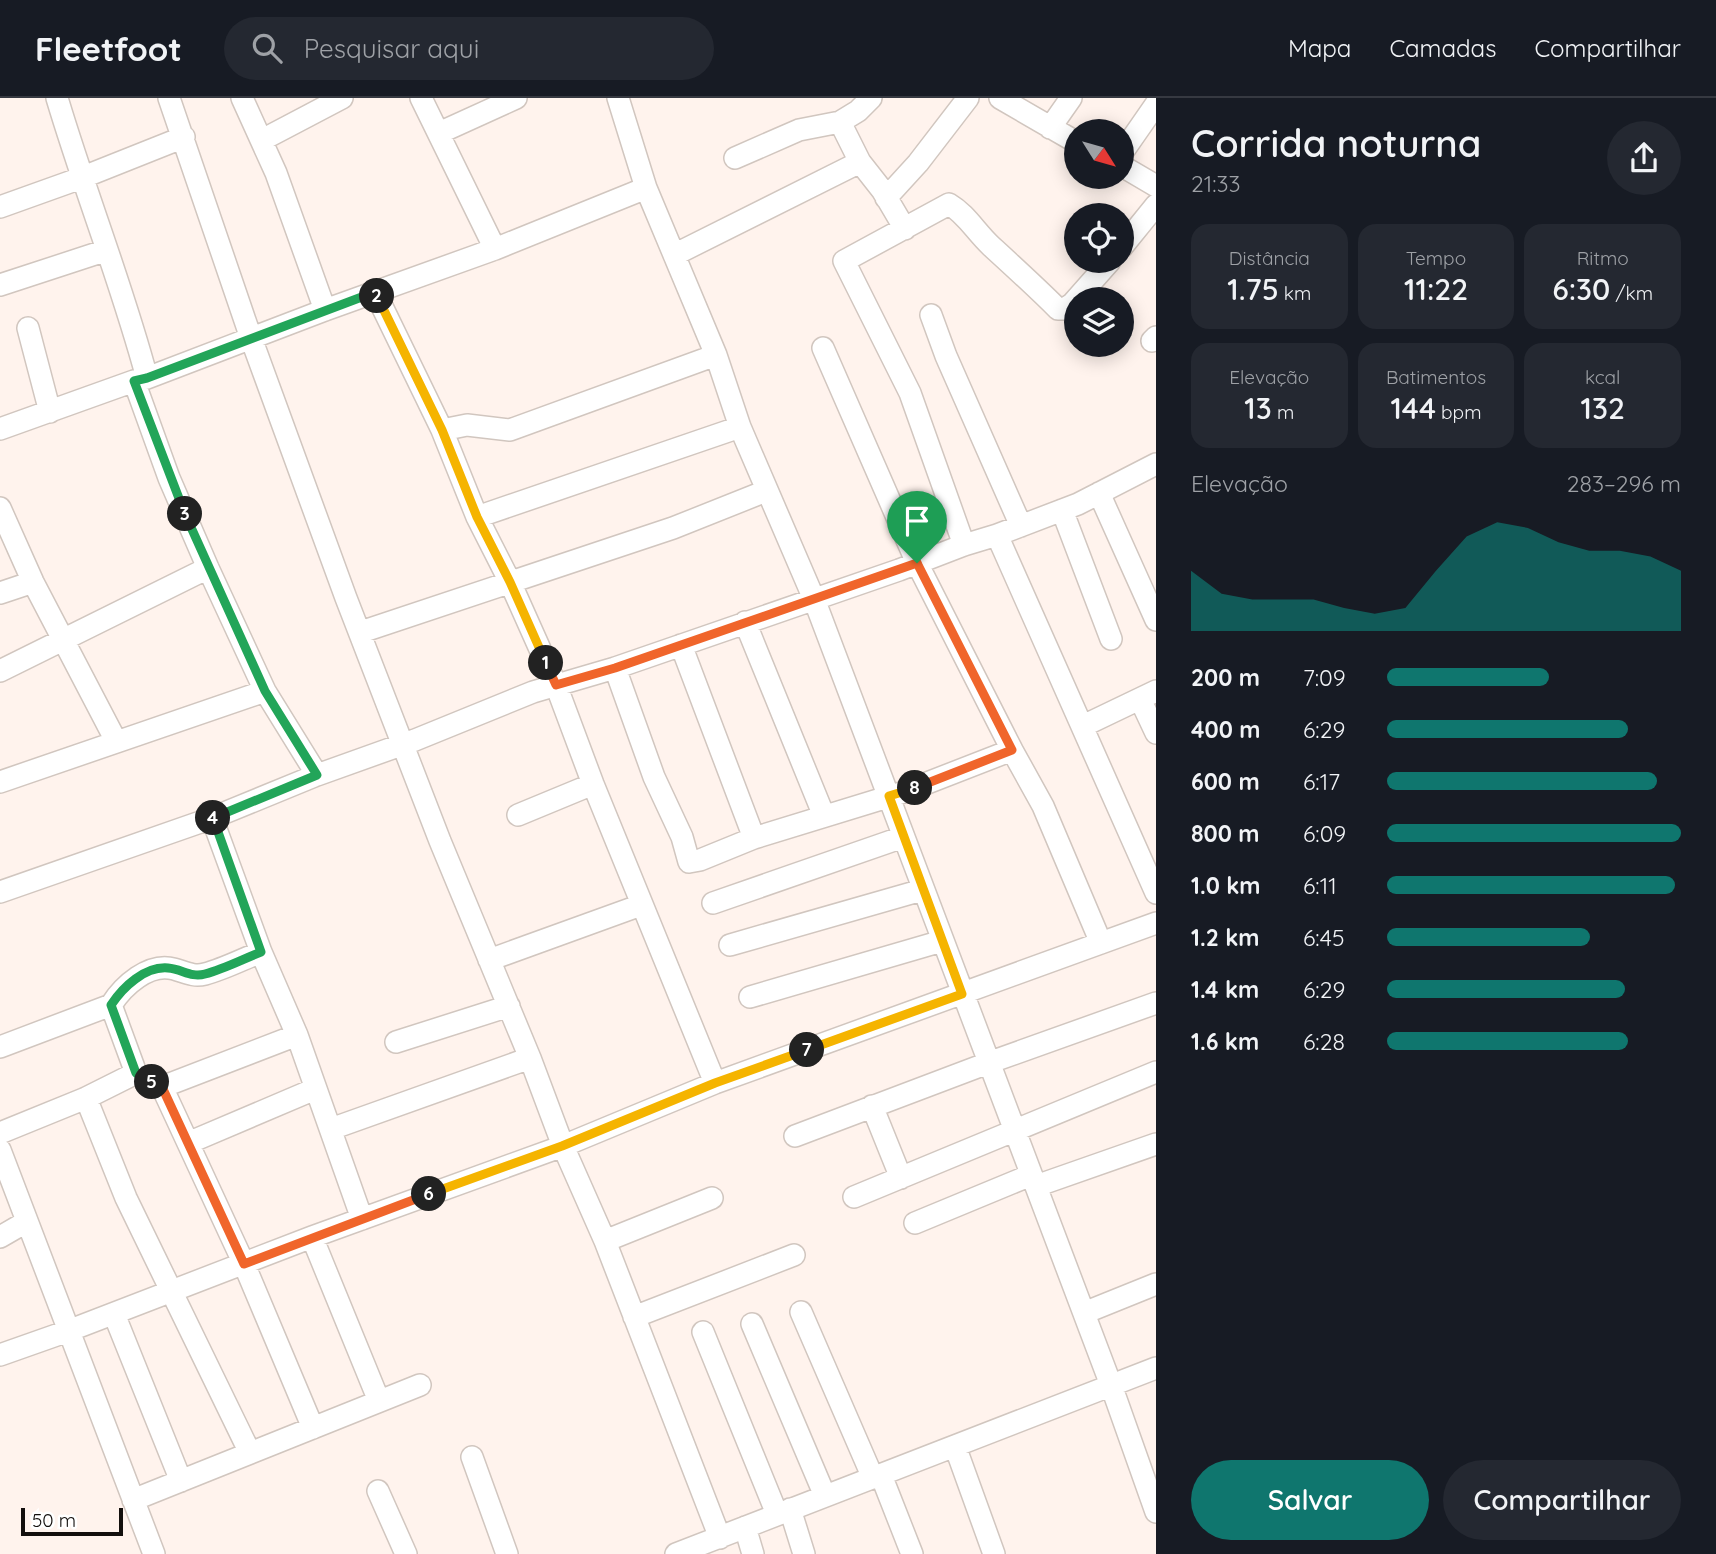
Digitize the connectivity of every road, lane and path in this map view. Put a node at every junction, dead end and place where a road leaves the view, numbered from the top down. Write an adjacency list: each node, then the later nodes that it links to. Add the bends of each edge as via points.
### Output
1 (57, 98): 23 (street)
2 (169, 98): 18 (street)
3 (242, 98): 19 (street)
4 (342, 98): 19 (street)
5 (421, 98): 15 (street)
6 (516, 98): 15 (street)
7 (618, 98): 25 (street)
8 (871, 98): 13 (street)
9 (968, 98): 26 (street)
10 (1000, 98): 14 (street)
11 (1071, 98): 14 (street)
12 (1156, 104): 17 (street)
13 (840, 122): 20 (street, via 799,130); 21 (street)
14 (1049, 128): 16 (street)
15 (439, 133): 31 (street)
16 (1064, 136)
17 (1134, 136)
18 (184, 137): 23 (street); 40 (street)
19 (262, 140): 37 (street)
20 (735, 158)
21 (860, 162): 26 (street); 33 (street)
22 (1134, 173): 24 (street)
23 (82, 178): 28 (street); 32 (street)
24 (1156, 186)
25 (646, 188): 31 (street); 33 (street)
26 (886, 198): 29 (street)
27 (1156, 205): 30 (street)
28 (0, 207)
29 (905, 229): 34 (street, via 949,204 1058,309 1072,304); 56 (street, via 844,261 910,393)
30 (1134, 232)
31 (495, 249): 36 (street)
32 (107, 250): 35 (street); 43 (street, via 131,319)
33 (674, 255): 42 (street)
34 (1099, 273)
35 (0, 285)
36 (375, 292): 37 (street); 47 (street)
37 (325, 310): 40 (street)
38 (932, 315): 54 (street)
39 (28, 328): 44 (street)
40 (251, 338): 43 (street); 65 (street)
41 (823, 348): 57 (street)
42 (716, 355): 45 (street); 47 (street, via 510,430 467,425)
43 (141, 380): 44 (street); 58 (street, via 169,478)
44 (50, 412): 46 (street)
45 (740, 427): 49 (street); 53 (street)
46 (0, 429)
47 (442, 430): 53 (street)
48 (1156, 464): 50 (street)
49 (766, 491): 60 (street, via 673,528); 62 (street)
50 (1099, 493): 52 (street); 63 (street)
51 (0, 508): 59 (street)
52 (1062, 510): 54 (street); 66 (street)
53 (477, 517): 60 (street)
54 (1021, 526): 55 (street)
55 (997, 535): 56 (street); 74 (street)
56 (964, 544): 57 (street)
57 (917, 563): 62 (street); 78 (street)
58 (208, 569): 67 (street); 72 (street)
59 (33, 582): 61 (street); 67 (street)
60 (510, 582): 65 (street); 71 (street)
61 (0, 593)
62 (814, 599): 64 (street); 82 (street)
63 (1156, 620)
64 (746, 622): 68 (street); 84 (street)
65 (361, 632): 77 (street)
66 (1111, 639)
67 (63, 640): 70 (street); 76 (street)
68 (681, 645): 69 (street); 87 (street)
69 (615, 668): 71 (street); 87 (street, via 689,862)
70 (0, 671)
71 (556, 685): 77 (street); 81 (street)
72 (265, 691): 76 (street); 79 (street)
73 (1148, 695): 74 (street); 75 (street)
74 (1083, 726): 90 (street)
75 (1156, 733)
76 (116, 741): 80 (street)
77 (403, 745): 79 (street); 98 (street)
78 (1012, 750): 82 (street); 95 (street, via 1043,806)
79 (317, 775): 85 (street)
80 (0, 782)
81 (593, 784): 83 (street); 92 (street)
82 (889, 796): 84 (street); 86 (street)
83 (518, 815)
84 (824, 816): 87 (street)
85 (212, 818): 89 (street); 97 (street)
86 (903, 837): 88 (street); 91 (street)
87 (754, 838)
88 (922, 890): 94 (street); 96 (street)
89 (0, 892)
90 (1156, 893)
91 (713, 903)
92 (641, 905): 98 (street); 111 (street)
93 (1156, 923): 95 (street)
94 (942, 941): 99 (street); 100 (street)
95 (1101, 943): 99 (street)
96 (730, 946)
97 (261, 952): 102 (street, via 206,974 157,969 136,978); 104 (street)
98 (489, 960): 103 (street)
99 (962, 994): 108 (street); 111 (street)
100 (750, 997)
101 (1156, 1003): 108 (street)
102 (111, 1005): 106 (street); 110 (street)
103 (509, 1006): 105 (street); 107 (street)
104 (298, 1035): 112 (street); 113 (street)
105 (396, 1042)
106 (0, 1047)
107 (530, 1058): 116 (street); 122 (street)
108 (988, 1063): 115 (street); 117 (street)
109 (1156, 1072): 117 (street)
110 (136, 1073): 112 (street); 114 (street)
111 (715, 1083): 122 (street)
112 (162, 1087): 120 (street)
113 (315, 1089): 116 (street); 120 (street)
114 (86, 1098): 118 (street); 138 (street, via 125,1198)
115 (872, 1106): 119 (street); 124 (street)
116 (331, 1129): 129 (street)
117 (1013, 1130): 124 (street); 126 (street)
118 (0, 1133)
119 (795, 1136)
120 (188, 1143): 136 (street)
121 (1156, 1144): 126 (street)
122 (562, 1146): 129 (street); 134 (street)
123 (0, 1150): 125 (street)
124 (901, 1178): 127 (street)
125 (5, 1179): 130 (street)
126 (1033, 1181): 131 (street); 140 (street)
127 (854, 1197)
128 (712, 1198): 134 (street)
129 (362, 1219): 133 (street)
130 (26, 1222): 132 (street); 144 (street)
131 (915, 1223)
132 (0, 1237)
133 (312, 1237): 136 (street); 150 (street)
134 (605, 1241): 142 (street)
135 (794, 1255): 142 (street)
136 (244, 1264): 138 (street); 151 (street)
137 (1156, 1284): 140 (street)
138 (170, 1292): 141 (street); 153 (street)
139 (801, 1312): 155 (street)
140 (1084, 1313): 149 (street)
141 (114, 1314): 144 (street); 156 (street)
142 (634, 1317): 163 (street)
143 (752, 1324): 158 (street)
144 (68, 1331): 146 (street); 159 (street)
145 (703, 1332): 160 (street)
146 (0, 1355)
147 (1156, 1368): 149 (street)
148 (420, 1385): 150 (street)
149 (1111, 1385): 152 (street); 161 (street)
150 (379, 1401): 151 (street)
151 (313, 1427): 153 (street)
152 (955, 1446): 155 (street); 172 (street)
153 (250, 1453): 156 (street)
154 (472, 1457): 167 (street)
155 (877, 1476): 158 (street); 171 (street)
156 (181, 1481): 159 (street)
157 (378, 1491): 166 (street)
158 (825, 1496): 160 (street)
159 (133, 1500): 165 (street)
160 (783, 1512): 162 (street); 170 (street)
161 (1156, 1512)
162 (745, 1527): 163 (street); 169 (street)
163 (720, 1538): 164 (street)
164 (700, 1550): 168 (street)
165 (154, 1554)
166 (406, 1554)
167 (507, 1554)
168 (676, 1554)
169 (753, 1554)
170 (804, 1554)
171 (912, 1554)
172 (994, 1554)

